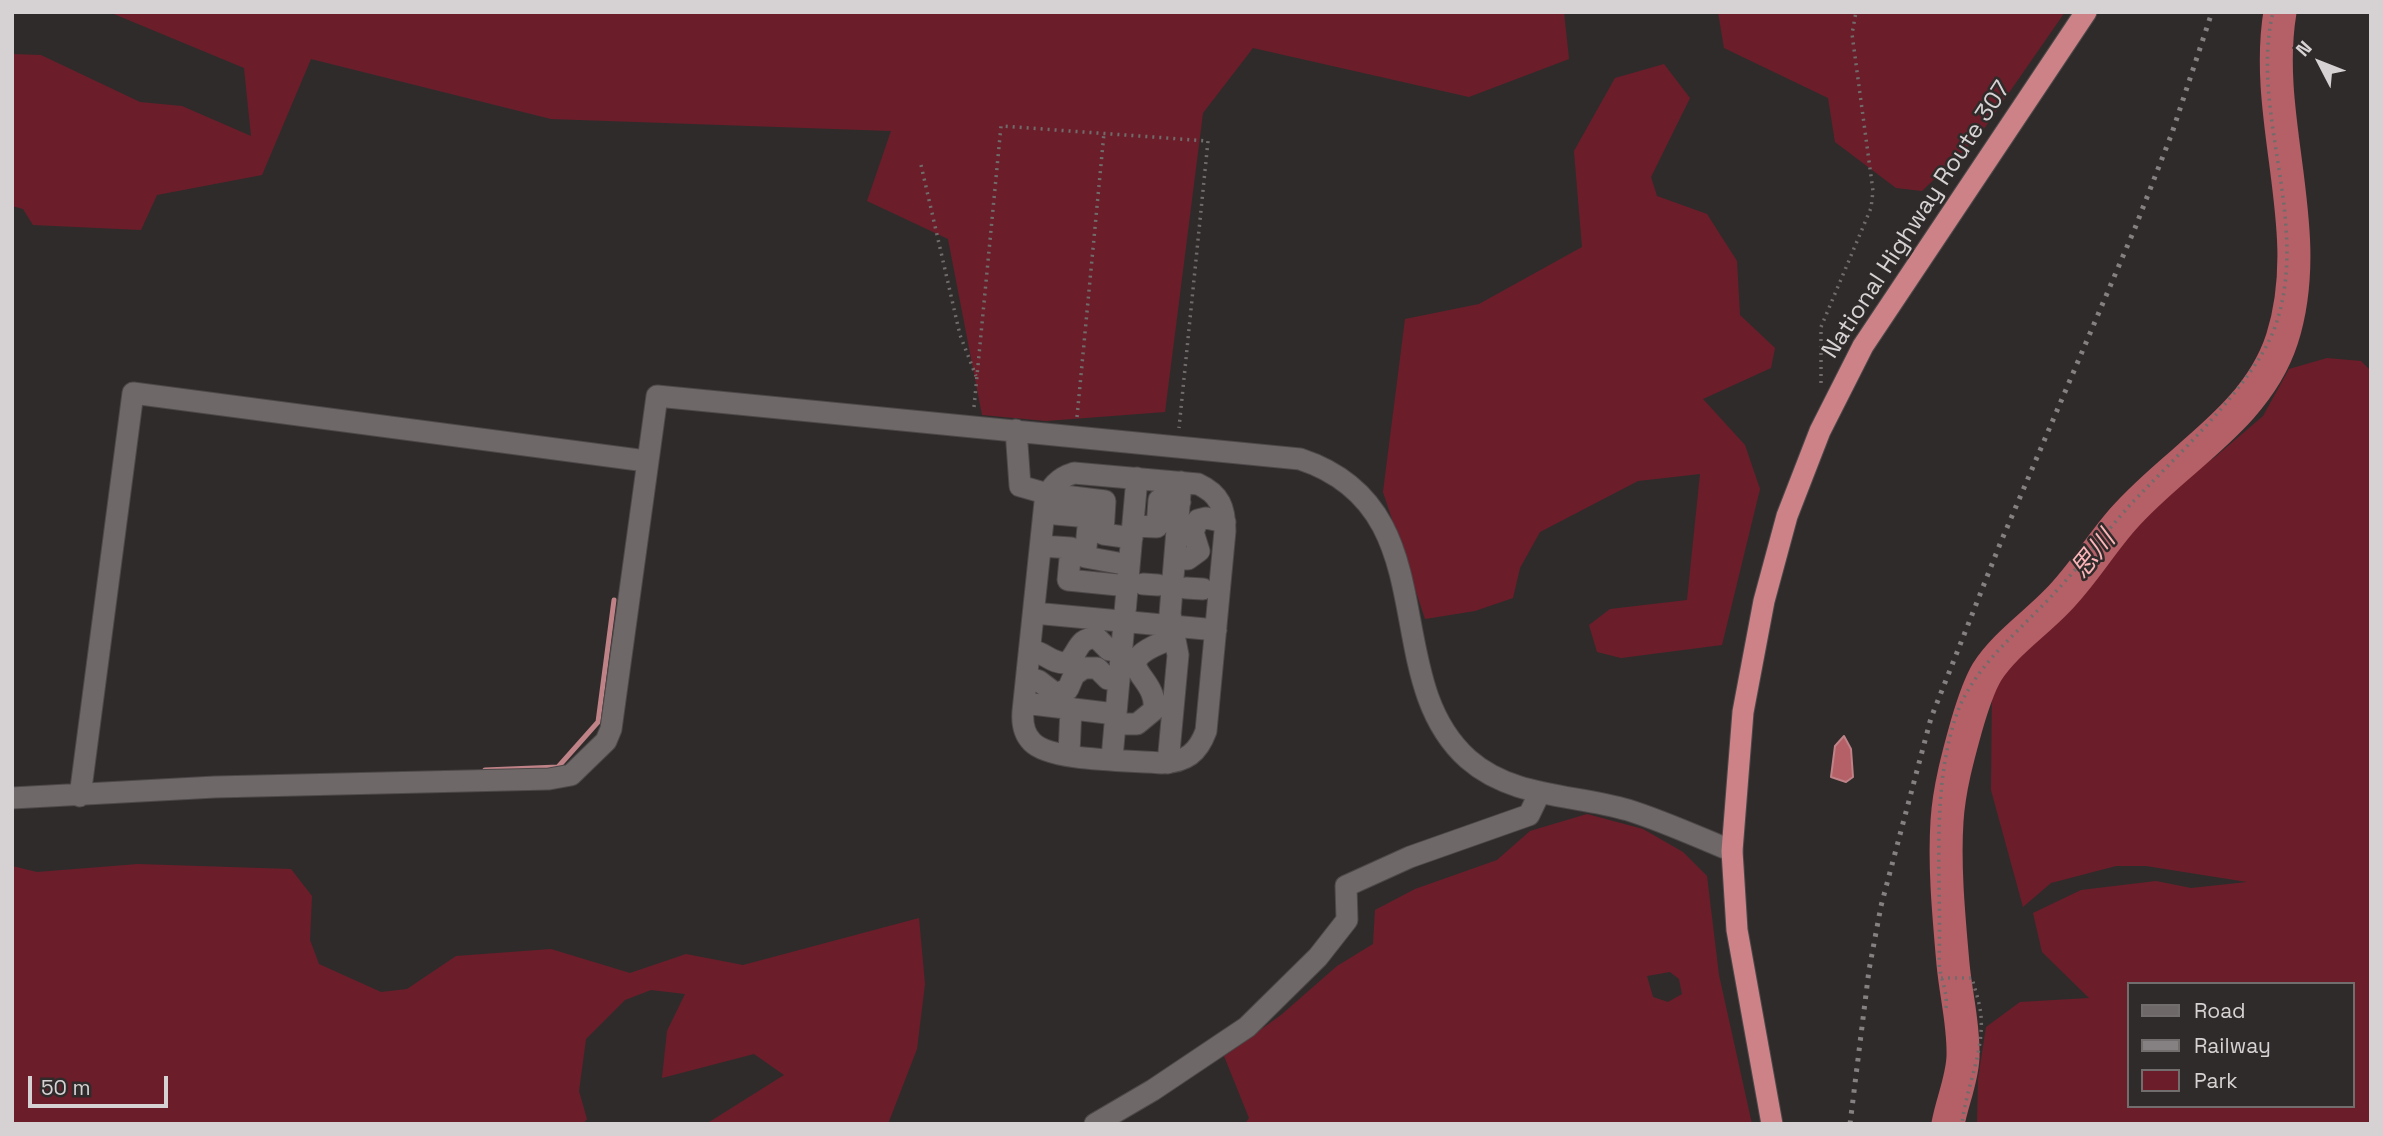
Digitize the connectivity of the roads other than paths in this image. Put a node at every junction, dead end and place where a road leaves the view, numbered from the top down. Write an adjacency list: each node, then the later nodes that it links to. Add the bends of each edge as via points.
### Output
1 (2086, 12): 29 (highway, National Highway Route 307, via 1863,346 1821,431 1787,516 1764,601 1743,712)
2 (1016, 430): 3 (street, via 657,396); 6 (street, via 1020,486); 26 (street, via 1300,459 1326,468 1362,494 1387,535 1426,687 1449,741 1484,772)
3 (646, 461): 27 (street, via 611,729 606,741 571,775); 27 (street, via 133,393)
4 (1137, 478): 5 (street); 6 (street, via 1074,473 1059,480); 8 (street)
5 (1181, 492): 7 (street, via 1198,484 1214,492 1223,505); 8 (street, via 1160,500 1157,527); 10 (street)
6 (1046, 503): 8 (street, via 1105,501 1103,534); 9 (street); 11 (street, via 1089,516 1085,557)
7 (1225, 522): 10 (street, via 1206,517 1199,520 1193,532 1199,551); 15 (street)
8 (1132, 532): 11 (street)
9 (1041, 546): 11 (street, via 1071,548 1068,580); 12 (street)
10 (1182, 573): 11 (street); 14 (street); 14 (street)
11 (1140, 580): 13 (street); 14 (street)
12 (1034, 613): 13 (street); 16 (street)
13 (1124, 621): 14 (street); 17 (street)
14 (1171, 629): 15 (street); 22 (street, via 1139,657 1136,668 1150,687 1154,710 1136,724); 25 (street, via 1177,667)
15 (1216, 630): 25 (street, via 1206,731 1193,753)
16 (1030, 650): 17 (street, via 1067,663 1080,643 1092,637 1109,650); 18 (street)
17 (1121, 652): 19 (street)
18 (1027, 677): 19 (street, via 1056,694 1069,689 1074,675 1084,667 1097,668 1108,679); 20 (street)
19 (1118, 681): 22 (street)
20 (1024, 703): 21 (street); 23 (street, via 1022,722 1031,741 1043,750)
21 (1071, 708): 22 (street); 23 (street)
22 (1115, 719): 24 (street)
23 (1069, 754): 24 (street)
24 (1112, 758): 25 (street)
25 (1168, 763)
26 (1540, 792): 29 (street, via 1627,810); 30 (street, via 1529,815 1410,857 1346,886 1347,920 1318,957 1247,1027)
27 (80, 796): 28 (street)
28 (12, 798)
29 (1732, 851): 31 (highway, National Highway Route 307, via 1737,930)
30 (1095, 1124)
31 (1772, 1124)

